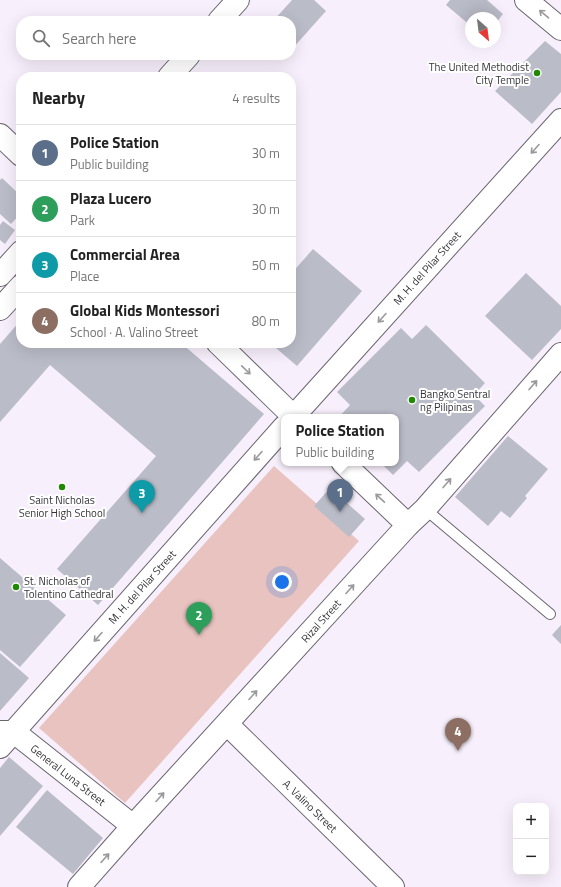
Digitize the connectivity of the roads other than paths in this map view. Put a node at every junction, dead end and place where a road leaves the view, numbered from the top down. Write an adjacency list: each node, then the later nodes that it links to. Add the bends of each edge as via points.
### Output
1 (238, 0): 3 (main road)
2 (526, 0): 4 (main road, one-way to 2)
3 (224, 16)
4 (561, 29)
5 (184, 60): 6 (main road)
6 (174, 72)
7 (561, 120): 17 (main road, M. H. del Pilar Street, one-way to 17)
8 (0, 135): 9 (main road)
9 (16, 150)
10 (16, 257): 11 (main road)
11 (0, 275)
12 (16, 291): 13 (main road)
13 (0, 309)
14 (223, 348): 16 (main road, one-way to 16)
15 (561, 354): 20 (main road, Rizal Street, one-way to 15)
16 (286, 414)
17 (296, 414)
18 (281, 430): 24 (main road, M. H. del Pilar Street, one-way to 24)
19 (346, 466): 21 (main road, one-way to 19)
20 (425, 509): 21 (main road, Rizal Street); 22 (lane)
21 (408, 525): 23 (main road, Rizal Street, one-way to 21)
22 (550, 614)
23 (227, 724): 25 (main road, Rizal Street, one-way to 23); 27 (main road, A. Valino Street)
24 (5, 737): 25 (main road, General Luna Street)
25 (134, 826): 26 (main road, Rizal Street, one-way to 25)
26 (79, 887)
27 (393, 887)

